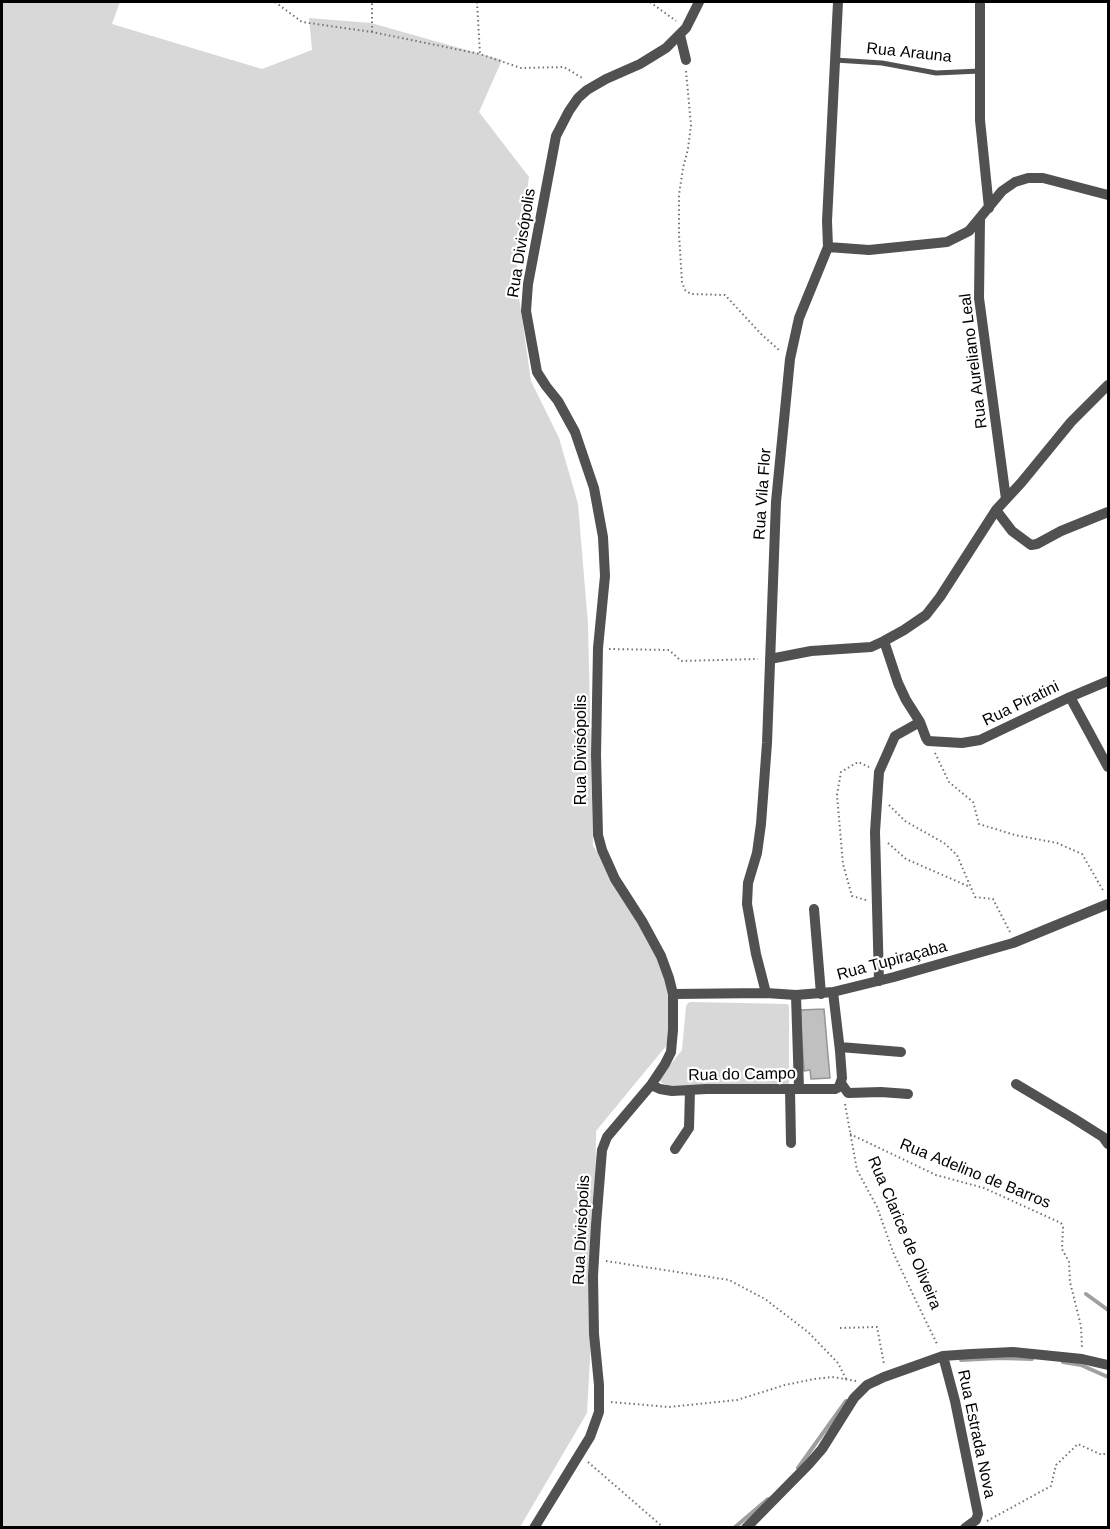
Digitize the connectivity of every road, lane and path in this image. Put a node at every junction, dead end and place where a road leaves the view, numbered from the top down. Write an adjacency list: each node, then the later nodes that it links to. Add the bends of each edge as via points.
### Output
1 (275, 2): 9 (path, via 302,22)
2 (372, 2): 9 (path)
3 (477, 2): 10 (path)
4 (650, 2): 8 (path)
5 (699, 2): 8 (street, Rua Divisópolis)
6 (838, 2): 12 (street, Rua Vila Flor)
7 (980, 2): 13 (street)
8 (683, 31): 11 (street); 14 (street, Rua Divisópolis, via 666,48)
9 (372, 32): 10 (path)
10 (480, 54): 14 (path, via 521,68 564,67)
11 (686, 60): 19 (path, via 691,125 679,195 682,282 691,294 725,295)
12 (835, 60): 13 (lane, Rua Arauna, via 882,63 936,73); 18 (street, Rua Vila Flor)
13 (980, 71): 16 (street, via 980,120)
14 (594, 86): 25 (street, Rua Divisópolis, via 578,98 556,136 526,311 537,372 575,432 594,488 605,576)
15 (1108, 195): 16 (street, via 1043,178 1028,178 1002,191)
16 (989, 208): 17 (street)
17 (980, 219): 18 (street, via 969,231 947,242 869,250); 21 (street, Rua Aureliano Leal, via 980,298)
18 (828, 248): 19 (street, Rua Vila Flor, via 799,318)
19 (790, 359): 26 (street, Rua Vila Flor, via 776,502)
20 (1108, 385): 21 (street)
21 (1006, 499): 22 (street)
22 (996, 510): 23 (street, via 1012,531 1031,545); 24 (street, via 926,615)
23 (1108, 512)
24 (884, 641): 26 (street, via 860,649 811,651); 29 (street, via 898,683)
25 (598, 648): 26 (path, via 669,650 689,661); 43 (street, Rua Divisópolis, via 598,835 615,879 661,956)
26 (770, 659): 42 (street, Rua Vila Flor, via 762,810 747,904)
27 (1108, 681): 28 (street, Rua Piratini)
28 (1070, 696): 30 (street, Rua Piratini, via 980,740); 31 (street)
29 (920, 722): 30 (street); 32 (street, via 895,736)
30 (928, 741): 36 (path, via 949,782 973,802 980,824 1057,843 1082,854)
31 (1108, 767)
32 (879, 772): 33 (street); 37 (path, via 858,762 841,772 837,795 843,864 852,896)
33 (878, 788): 34 (street); 35 (path, via 905,821 957,855)
34 (875, 832): 35 (path, via 906,859); 37 (street)
35 (971, 887): 39 (path, via 975,897 993,899)
36 (1108, 902): 39 (street, Rua Tupiraçaba)
37 (876, 904): 40 (street)
38 (814, 909): 44 (street)
39 (1015, 942): 40 (street, Rua Tupiraçaba)
40 (879, 981): 41 (street, Rua Tupiraçaba)
41 (833, 992): 44 (street, Rua Tupiraçaba); 46 (street)
42 (766, 993): 43 (street, Rua Tupiraçaba); 45 (street, Rua Tupiraçaba)
43 (673, 994): 49 (street, Rua Divisópolis, via 671,1052)
44 (820, 994): 45 (street, Rua Tupiraçaba)
45 (796, 995): 51 (street)
46 (840, 1047): 47 (street); 50 (street)
47 (901, 1052)
48 (1016, 1084): 57 (street, via 1103,1137)
49 (651, 1085): 52 (street, Rua do Campo, via 672,1091); 59 (street, Rua Divisópolis, via 607,1137 602,1150)
50 (838, 1086): 51 (street, Rua do Campo); 53 (street, via 848,1093)
51 (795, 1089): 52 (street, Rua do Campo); 56 (street)
52 (690, 1090): 58 (street, via 689,1128)
53 (908, 1094)
54 (844, 1103): 55 (path, Rua Clarice de Oliveira)
55 (850, 1134): 61 (path, Rua Clarice de Oliveira, via 857,1170); 62 (path, Rua Adelino de Barros, via 936,1175 984,1188 1061,1223 1062,1249 1069,1262 1081,1326)
56 (791, 1143)
57 (1108, 1144)
58 (675, 1149)
59 (594, 1259): 65 (path, via 729,1280 765,1299 808,1332 838,1363); 67 (street, Rua Divisópolis)
60 (840, 1328): 64 (path, via 877,1327)
61 (943, 1356): 62 (street, via 1013,1352); 64 (street); 70 (street, Rua Estrada Nova, via 975,1494)
62 (1082, 1359): 63 (street)
63 (1108, 1365)
64 (886, 1376): 66 (street)
65 (846, 1379): 66 (path); 67 (path, via 814,1379 737,1400 669,1407)
66 (867, 1385): 73 (street, via 854,1398 822,1449)
67 (599, 1401): 69 (street, Rua Divisópolis, via 590,1437)
68 (1108, 1452): 70 (path, via 1102,1455 1078,1444 1056,1465 1051,1486 988,1522)
69 (579, 1454): 71 (street, Rua Divisópolis); 72 (path)
70 (976, 1520): 74 (street)
71 (534, 1527)
72 (664, 1527)
73 (746, 1527)
74 (965, 1527)

